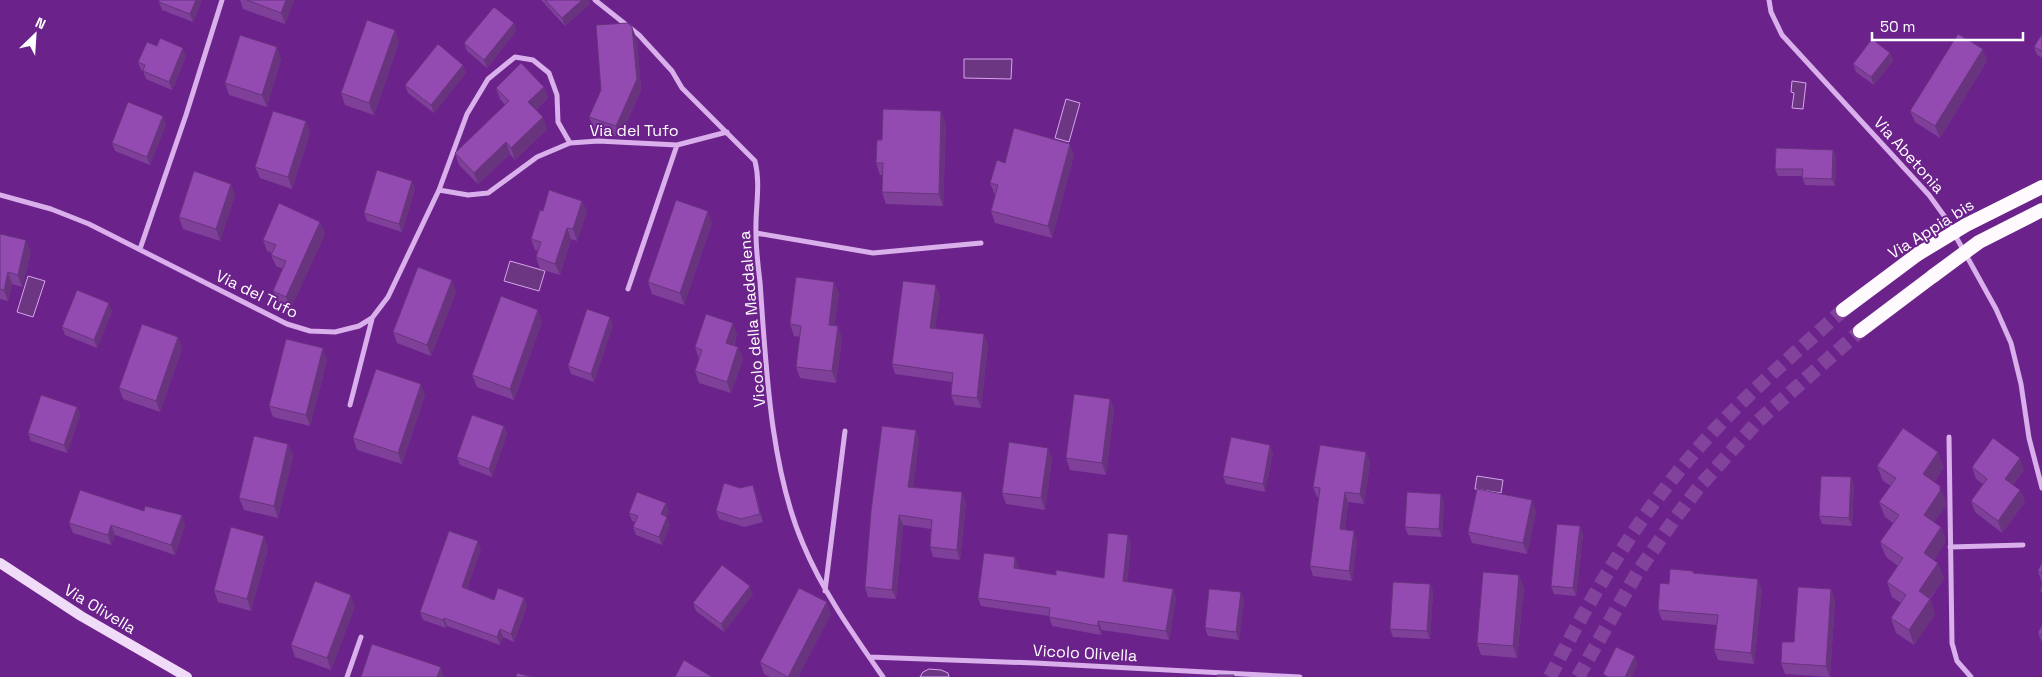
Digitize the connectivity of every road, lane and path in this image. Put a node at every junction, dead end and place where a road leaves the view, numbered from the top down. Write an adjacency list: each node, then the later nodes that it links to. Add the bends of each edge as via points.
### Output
1 (222, 0): 13 (street)
2 (595, 0): 4 (street, Vicolo della Maddalena, via 639,35 672,71 682,88)
3 (1769, 0): 21 (street, Via Abetonia, via 1778,30 1787,42 1929,195 1945,217 1996,309 2014,354)
4 (726, 132): 6 (street, Via del Tufo); 11 (street, Vicolo della Maddalena, via 755,161 758,175)
5 (570, 143): 6 (street, Via del Tufo, via 598,140); 8 (street, Via del Tufo, via 537,157 488,193 468,195); 8 (street, Via del Tufo, via 558,122 557,95 549,73 533,60 515,57 488,79 467,114)
6 (677, 145): 14 (street)
7 (2042, 187): 15 (highway, Via Appia bis, bridge, via 1918,254)
8 (439, 190): 16 (street, Via del Tufo, via 388,296)
9 (0, 195): 13 (street, Via del Tufo, via 62,213)
10 (2042, 210): 17 (highway, bridge, via 1979,242)
11 (756, 233): 12 (street, via 873,253); 25 (street, Vicolo della Maddalena, via 769,392 782,473 802,542)
12 (981, 243)
13 (140, 249): 16 (street, Via del Tufo, via 294,327 334,332 359,326)
14 (628, 289)
15 (1843, 310)
16 (372, 318): 18 (street)
17 (1860, 331)
18 (350, 405)
19 (846, 431): 25 (street)
20 (1949, 437): 23 (street)
21 (2042, 488)
22 (2023, 545): 23 (street)
23 (1950, 547): 32 (street, via 1952,643 1956,661)
24 (0, 562): 28 (main road, Via Olivella, via 80,616)
25 (826, 592): 27 (street, Vicolo della Maddalena)
26 (361, 637): 29 (street)
27 (869, 657): 30 (street, Vicolo della Maddalena); 31 (street, Vicolo Olivella)
28 (187, 677)
29 (347, 677)
30 (883, 677)
31 (1300, 677)
32 (1971, 677)

